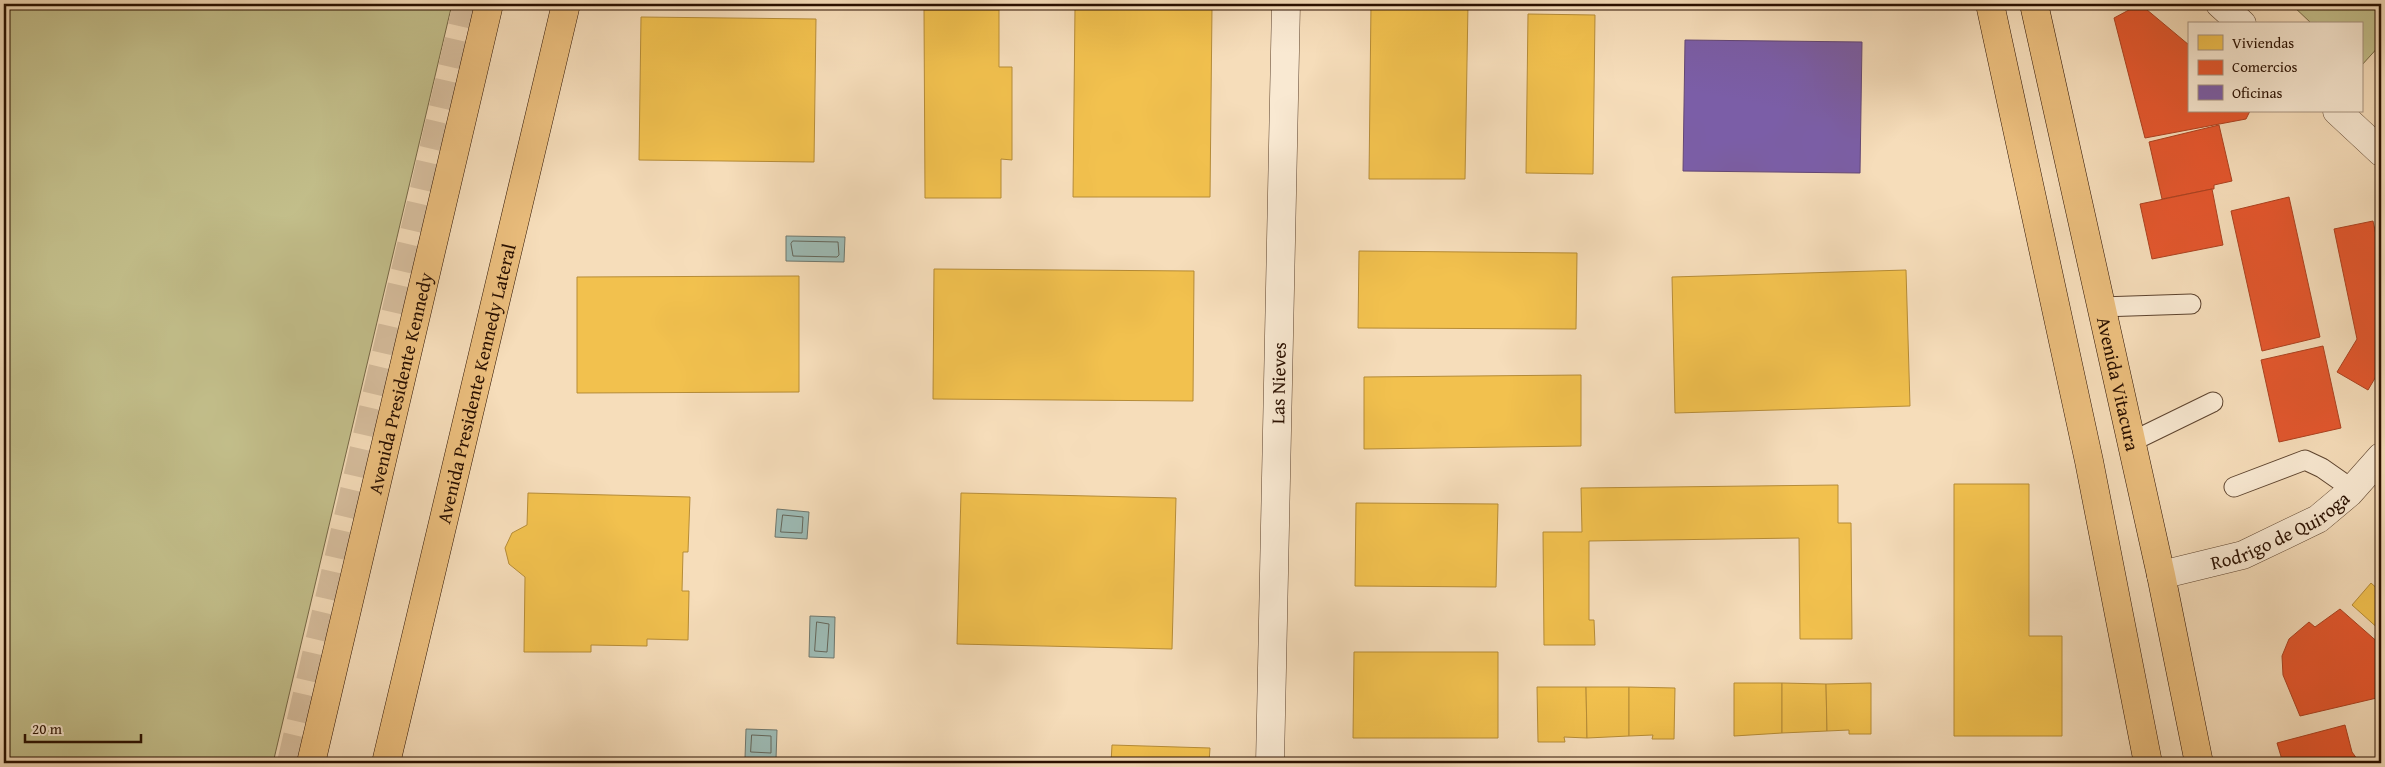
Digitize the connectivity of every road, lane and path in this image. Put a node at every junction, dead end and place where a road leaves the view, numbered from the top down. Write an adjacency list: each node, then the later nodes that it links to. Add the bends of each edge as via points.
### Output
1 (489, 4): 18 (main road, Avenida Presidente Kennedy)
2 (566, 4): 19 (main road, Avenida Presidente Kennedy Lateral)
3 (1286, 4): 20 (street, Las Nieves)
4 (1990, 4): 21 (main road, via 2089,461)
5 (2034, 4): 11 (main road, Avenida Vitacura)
6 (2220, 4): 7 (street)
7 (2240, 22)
8 (2338, 112): 9 (street)
9 (2381, 152)
10 (2191, 304): 11 (lane)
11 (2101, 307): 13 (main road, Avenida Vitacura)
12 (2213, 402): 13 (lane)
13 (2131, 442): 17 (main road, Avenida Vitacura)
14 (2381, 457): 16 (street, Rodrigo de Quiroga)
15 (2234, 487): 16 (lane, via 2305,460)
16 (2352, 489): 17 (street, Rodrigo de Quiroga, via 2318,519 2282,538 2242,555)
17 (2161, 575): 22 (main road, Avenida Vitacura)
18 (311, 763)
19 (386, 763)
20 (1270, 763)
21 (2148, 763)
22 (2199, 763)

